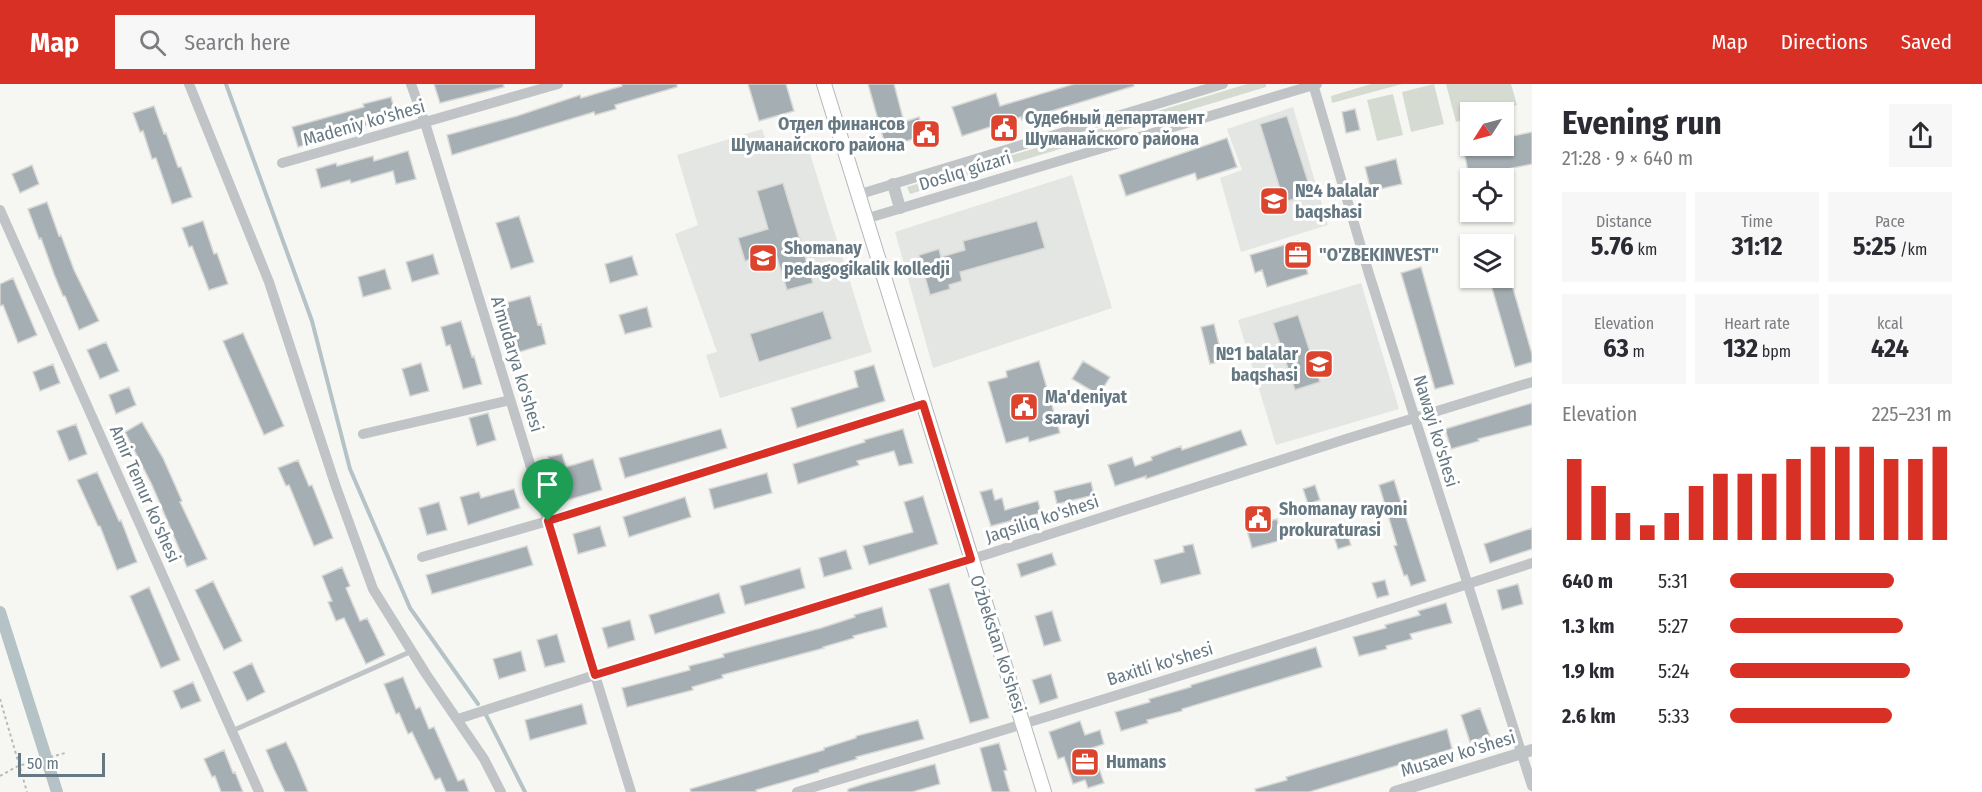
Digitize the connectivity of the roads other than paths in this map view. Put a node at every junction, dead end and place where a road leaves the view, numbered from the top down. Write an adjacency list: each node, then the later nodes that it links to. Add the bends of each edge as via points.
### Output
1 (189, 84): 24 (street, via 269,282 373,589)
2 (411, 84): 7 (street, A'mudarya ko'shesi)
3 (558, 84): 7 (street, Madeniy ko'shesi)
4 (824, 84): 10 (main road, O'zbekstan ko'shesi)
5 (1223, 84): 9 (street, Doslıq gúzari)
6 (1314, 84): 11 (street, Doslıq gúzari); 17 (street, Nawayi ko'shesi)
7 (425, 123): 8 (street, Madeniy ko'shesi); 15 (street, A'mudarya ko'shesi)
8 (282, 163)
9 (893, 184): 10 (street, Doslıq gúzari); 11 (street)
10 (857, 195): 13 (main road, O'zbekstan ko'shesi)
11 (900, 208): 13 (street, Doslıq gúzari)
12 (0, 210): 28 (street, Amir Temur ko'shesi)
13 (865, 219): 16 (main road, O'zbekstan ko'shesi)
14 (1532, 382): 17 (street, Jaqsiliq ko'shesi)
15 (510, 400): 18 (street); 19 (street, A'mudarya ko'shesi)
16 (923, 404): 19 (street); 21 (main road, O'zbekstan ko'shesi)
17 (1415, 417): 21 (street, Jaqsiliq ko'shesi); 23 (street, Nawayi ko'shesi)
18 (363, 434)
19 (548, 521): 20 (street); 25 (street, A'mudarya ko'shesi)
20 (423, 557)
21 (971, 559): 25 (street, Jaqsiliq ko'shesi); 27 (main road, O'zbekstan ko'shesi)
22 (1532, 563): 23 (street, Baxitli ko'shesi)
23 (1467, 584): 27 (street, Baxitli ko'shesi); 29 (street, Nawayi ko'shesi)
24 (412, 651): 26 (street); 28 (lane)
25 (595, 675): 26 (street, Jaqsiliq ko'shesi); 33 (street, A'mudarya ko'shesi)
26 (458, 719): 32 (street)
27 (1023, 725): 34 (street, Baxitli ko'shesi); 35 (main road, O'zbekstan ko'shesi)
28 (232, 731): 31 (street, Amir Temur ko'shesi)
29 (1526, 752): 30 (street, Nawayi ko'shesi); 36 (street, Musaev ko'shesi)
30 (1532, 786)
31 (259, 792)
32 (501, 792)
33 (631, 792)
34 (797, 792)
35 (1044, 792)
36 (1395, 792)

